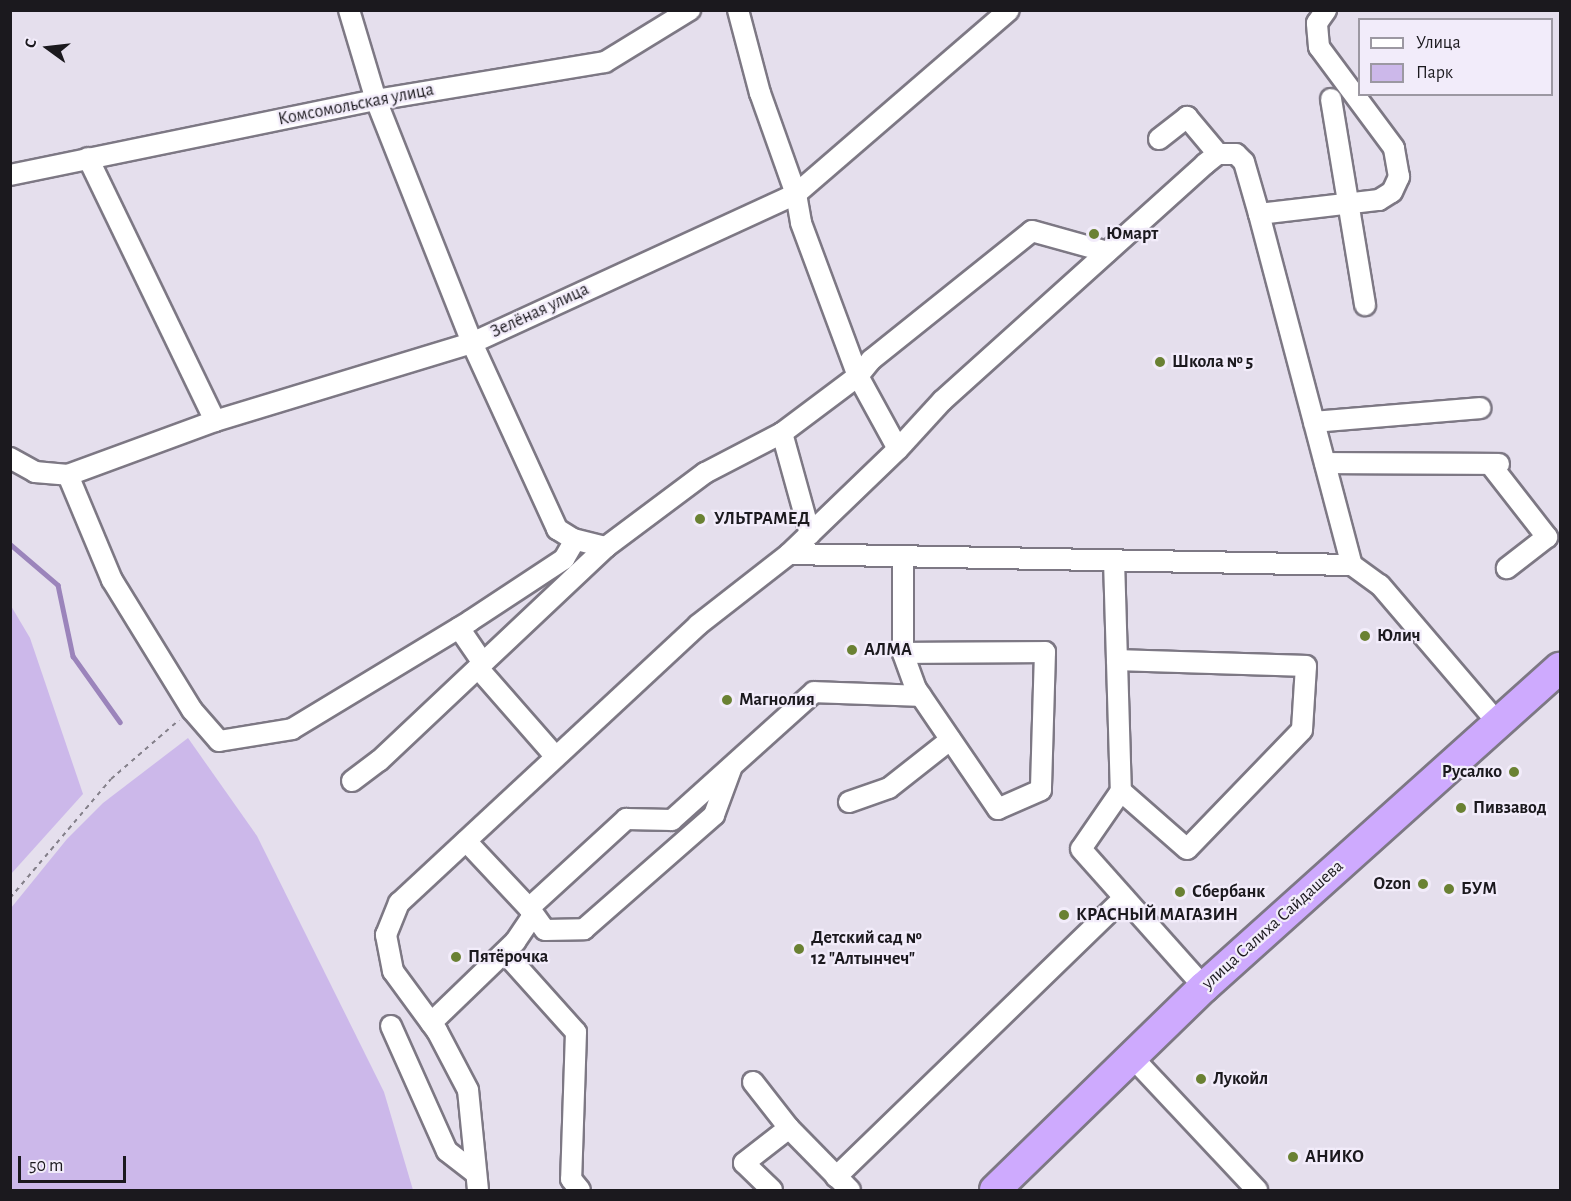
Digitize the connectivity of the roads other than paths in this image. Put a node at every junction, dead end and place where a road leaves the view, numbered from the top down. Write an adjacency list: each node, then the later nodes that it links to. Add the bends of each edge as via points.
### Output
1 (349, 10): 7 (street)
2 (690, 10): 7 (street, Комсомольская улица, via 605,62)
3 (738, 10): 12 (street, via 760,93)
4 (1009, 10): 12 (street, Зелёная улица)
5 (1326, 10): 13 (street, via 1317,23 1319,46 1394,148 1399,162 1399,177 1392,192 1379,200)
6 (1331, 99): 13 (street)
7 (376, 100): 10 (street, Комсомольская улица); 17 (street)
8 (1160, 139): 9 (street, via 1187,117)
9 (1218, 154): 14 (street, via 1236,154 1244,162); 15 (street)
10 (88, 158): 11 (street, Комсомольская улица); 20 (street)
11 (10, 175)
12 (796, 194): 17 (street, Зелёная улица); 18 (street, via 801,223)
13 (1348, 203): 14 (street); 16 (street)
14 (1259, 214): 21 (street)
15 (1107, 252): 18 (street, via 1032,231 871,360); 23 (street, via 942,401)
16 (1365, 305)
17 (472, 343): 20 (street, Зелёная улица); 28 (street, via 557,529)
18 (858, 376): 22 (street); 23 (street)
19 (1480, 408): 21 (street)
20 (216, 421): 26 (street, Зелёная улица)
21 (1314, 422): 25 (street)
22 (782, 433): 27 (street); 29 (street, via 705,473)
23 (898, 449): 27 (street)
24 (10, 458): 26 (street, Зелёная улица, via 35,472)
25 (1325, 463): 33 (street); 34 (street, via 1495,464 1547,537)
26 (68, 475): 35 (street, via 112,580 192,710 219,741 291,729)
27 (810, 534): 30 (street)
28 (575, 540): 29 (street); 35 (street, via 564,559)
29 (606, 547): 38 (street)
30 (789, 554): 31 (street); 43 (street, via 698,625)
31 (903, 556): 32 (street); 36 (street)
32 (1114, 560): 33 (street); 37 (street)
33 (1352, 564): 41 (street, via 1380,585)
34 (1507, 568)
35 (459, 628): 38 (street)
36 (903, 653): 40 (street); 42 (street, via 1045,652 1041,790 998,809)
37 (1117, 660): 46 (street); 46 (street, via 1306,666 1302,730 1187,849)
38 (481, 665): 43 (street); 45 (street, via 379,761)
39 (1560, 668): 41 (highway, улица Салиха Сайдашева)
40 (921, 696): 42 (street); 44 (street, via 814,692)
41 (1497, 722): 52 (highway, улица Салиха Сайдашева)
42 (950, 740): 47 (street, via 889,788)
43 (556, 757): 48 (street)
44 (732, 766): 50 (street, via 672,819 627,819); 50 (street, via 714,814 584,929 545,930)
45 (352, 781)
46 (1121, 791): 49 (street, via 1081,849)
47 (849, 802)
48 (466, 841): 50 (street); 53 (street, via 399,903 386,935 393,971)
49 (1124, 898): 52 (street); 59 (street)
50 (531, 911): 51 (street)
51 (505, 952): 53 (street); 60 (street, via 576,1032 571,1179)
52 (1204, 987): 55 (highway, улица Салиха Сайдашева)
53 (431, 1023): 58 (street, via 468,1090)
54 (391, 1026): 58 (street, via 447,1151)
55 (1132, 1057): 62 (highway, улица Салиха Сайдашева); 63 (street)
56 (753, 1082): 57 (street)
57 (789, 1128): 59 (street); 61 (street, via 744,1163)
58 (476, 1182)
59 (843, 1184)
60 (580, 1191)
61 (772, 1191)
62 (995, 1191)
63 (1257, 1191)

